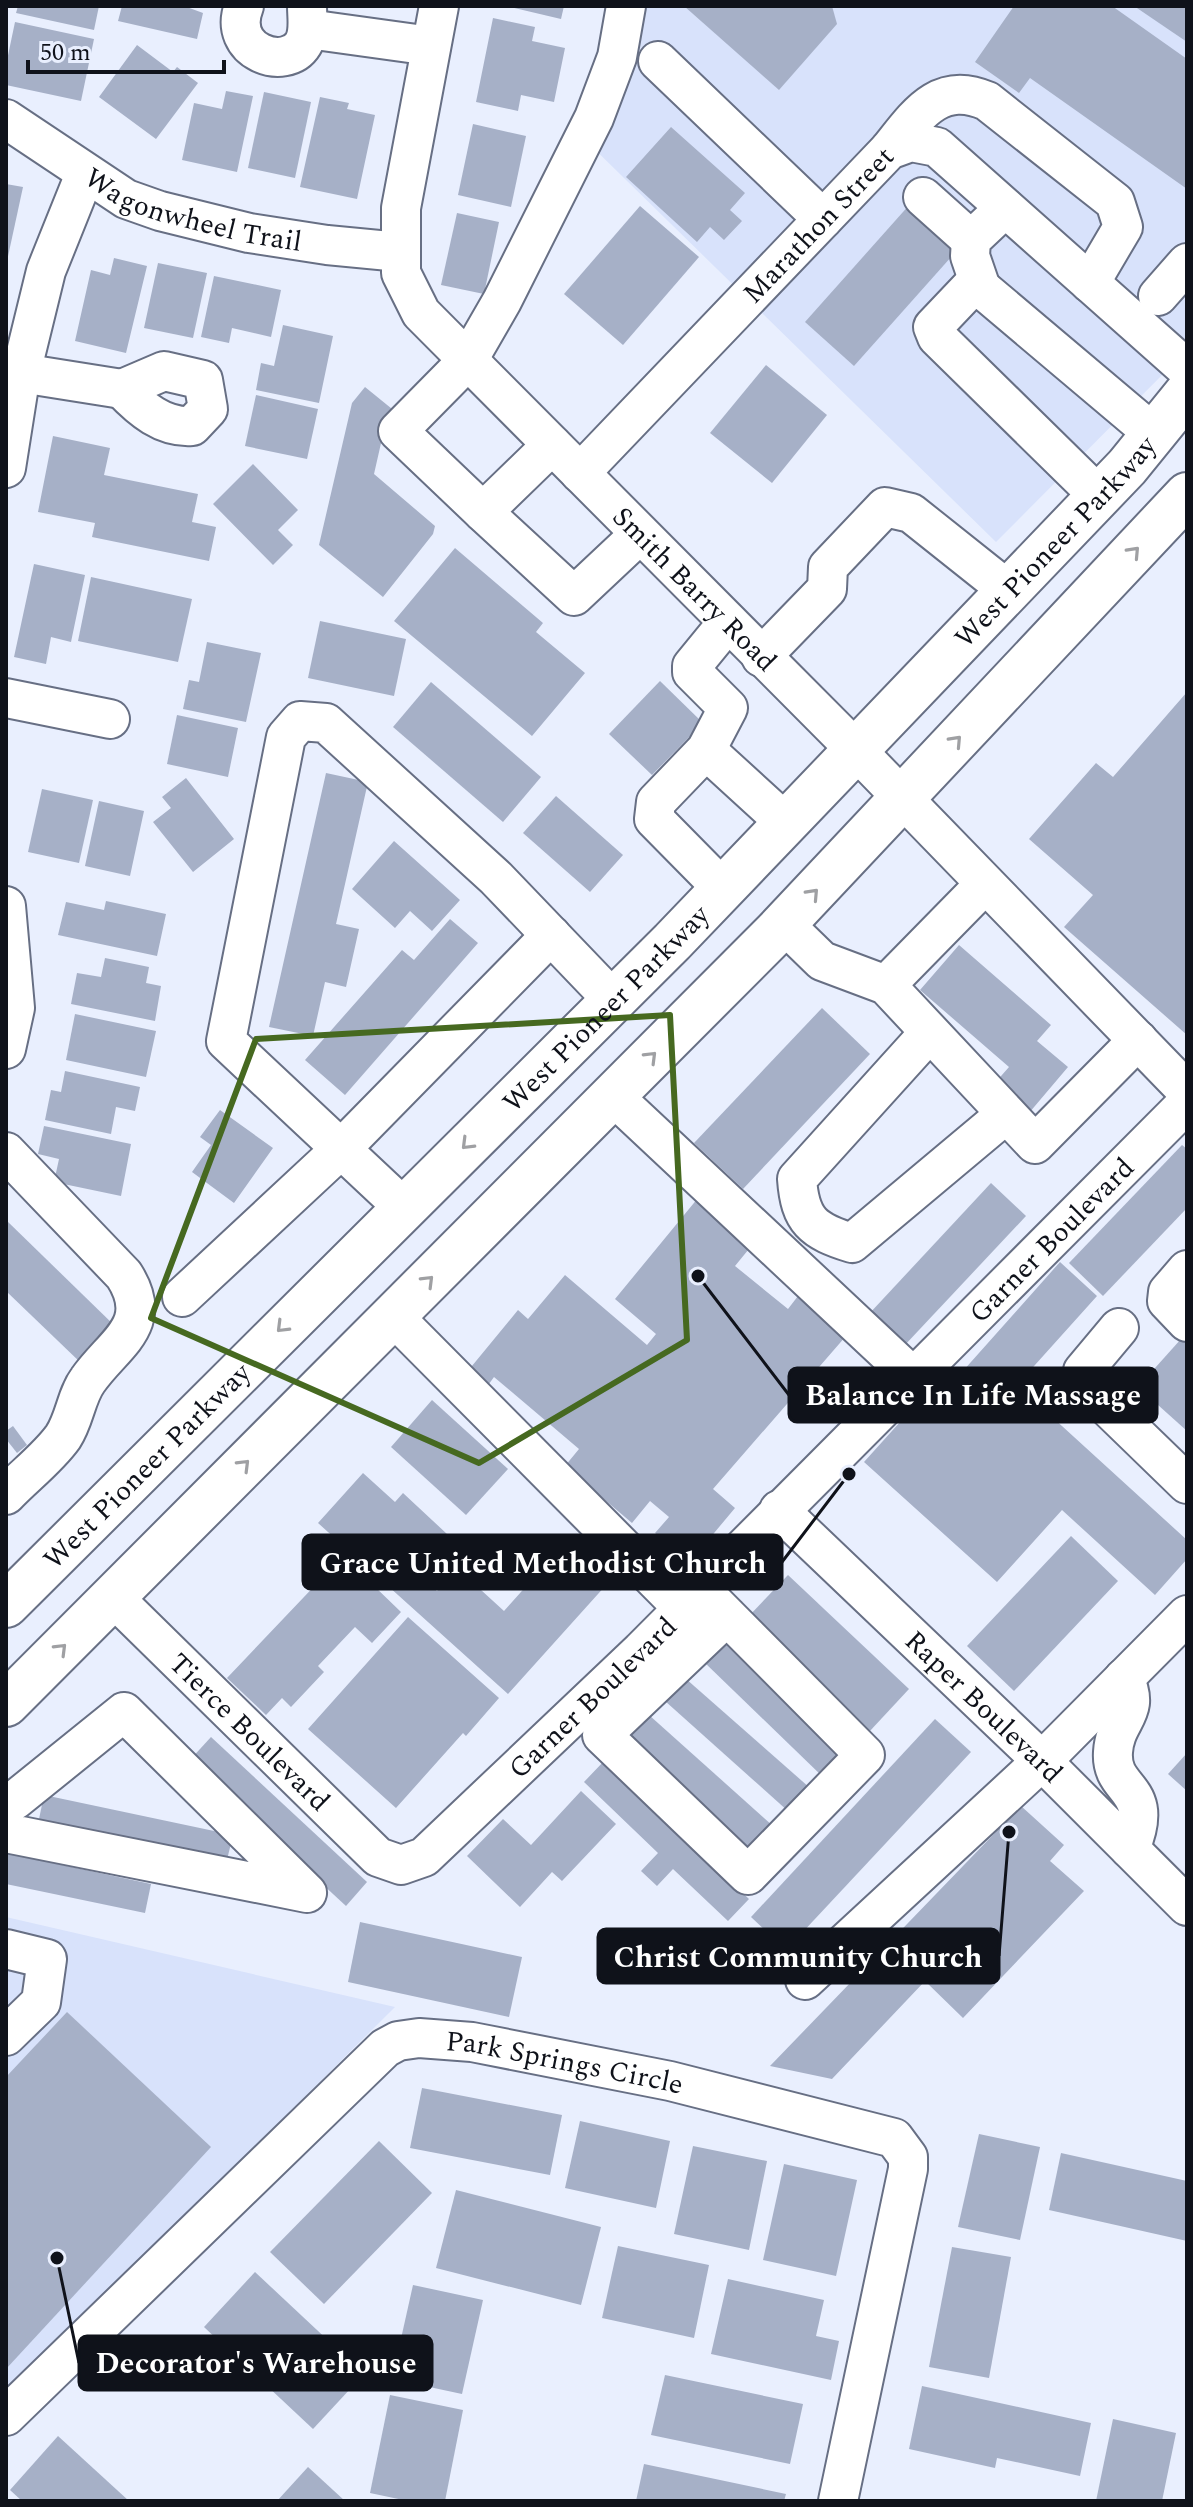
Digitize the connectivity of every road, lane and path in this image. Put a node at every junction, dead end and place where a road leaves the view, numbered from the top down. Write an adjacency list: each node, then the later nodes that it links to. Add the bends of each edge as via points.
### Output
1 (244, 6): 4 (street, via 240,35 266,55 278,57 300,49)
2 (439, 6): 5 (street, Smith Barry Road)
3 (626, 6): 20 (street, via 617,57 594,118)
4 (308, 18): 5 (street)
5 (431, 46): 14 (street, Smith Barry Road, via 401,208)
6 (658, 61): 12 (street)
7 (6, 119): 9 (street, Wagonwheel Trail)
8 (889, 150): 11 (street, Marathon Street, via 911,142 937,147); 12 (street, Marathon Street); 16 (street, via 931,103 967,92 987,101 1115,202 1123,227)
9 (85, 174): 14 (street, Wagonwheel Trail, via 126,199 160,211 249,233); 19 (street, via 46,271)
10 (923, 197): 13 (street)
11 (1005, 208): 13 (street); 16 (street, Marathon Street)
12 (823, 219): 28 (street, Marathon Street)
13 (971, 240): 17 (street, via 970,256)
14 (400, 252): 20 (street, Smith Barry Road, via 408,294)
15 (1187, 263): 18 (street)
16 (1090, 283): 21 (street, Marathon Street)
17 (981, 288): 25 (street); 30 (street, via 971,287 933,327 937,337)
18 (1158, 296)
19 (21, 306): 22 (street)
20 (468, 360): 26 (street, Smith Barry Road); 31 (street, via 398,431)
21 (1187, 369)
22 (21, 373): 23 (street); 27 (street)
23 (122, 389)
24 (1187, 393): 25 (main road, West Pioneer Parkway)
25 (1154, 434): 30 (main road, West Pioneer Parkway)
26 (552, 445): 28 (street, Smith Barry Road); 31 (street)
27 (6, 468)
28 (580, 473): 32 (street, Smith Barry Road)
29 (1187, 495): 41 (main road, one-way to 29)
30 (1099, 496): 33 (main road, West Pioneer Parkway)
31 (483, 512): 32 (street, via 574,596)
32 (640, 534): 34 (street, Smith Barry Road)
33 (1009, 591): 35 (street, via 911,513 885,507 828,567 827,589); 40 (main road, West Pioneer Parkway)
34 (728, 622): 35 (street, Smith Barry Road); 37 (street, via 692,672)
35 (765, 661): 37 (street); 40 (street, Smith Barry Road)
36 (6, 698): 38 (street)
37 (728, 708): 39 (street)
38 (110, 719)
39 (706, 750): 42 (street); 44 (street, via 656,802 654,819)
40 (856, 750): 41 (street, Smith Barry Road); 42 (main road, West Pioneer Parkway)
41 (902, 798): 43 (street, Smith Barry Road); 46 (main road, one-way to 41)
42 (787, 824): 44 (main road, West Pioneer Parkway)
43 (985, 884): 48 (street); 51 (street, Smith Barry Road)
44 (723, 889): 49 (main road, West Pioneer Parkway)
45 (6, 906): 52 (street, via 15,1008)
46 (784, 924): 48 (street, via 822,961); 54 (main road, one-way to 46)
47 (551, 935): 49 (street); 57 (street); 57 (street, via 326,723 300,721 286,737 226,1041)
48 (886, 985): 50 (street)
49 (613, 1000): 59 (main road, West Pioneer Parkway, one-way to 59)
50 (929, 1033): 56 (street); 56 (street, via 797,1179 799,1207 824,1234 852,1243)
51 (1138, 1040): 53 (street, Smith Barry Road); 56 (street, via 1035,1144)
52 (6, 1049)
53 (1187, 1091)
54 (613, 1096): 62 (main road, one-way to 54); 65 (street)
55 (1187, 1103): 65 (street, Garner Boulevard)
56 (1006, 1114)
57 (341, 1149): 59 (street); 61 (street)
58 (6, 1152): 67 (street, via 124,1275 135,1292 136,1310 130,1332 87,1381 63,1437)
59 (403, 1207): 70 (main road, West Pioneer Parkway, one-way to 70)
60 (1187, 1270): 63 (street, via 1168,1292 1167,1301)
61 (182, 1297)
62 (393, 1316): 69 (main road, one-way to 62); 71 (street)
63 (1187, 1322)
64 (1119, 1328): 66 (street, via 1083,1371 1085,1385)
65 (913, 1377): 68 (street, Garner Boulevard)
66 (1187, 1484)
67 (6, 1495)
68 (779, 1510): 71 (street, Garner Boulevard); 75 (street, Raper Boulevard)
69 (113, 1597): 74 (main road, one-way to 69); 78 (street, Tierce Boulevard, via 378,1857)
70 (6, 1605)
71 (703, 1605): 71 (street, via 865,1755 748,1875 602,1735); 78 (street, Garner Boulevard, via 424,1857 401,1865)
72 (1187, 1615): 73 (street)
73 (1124, 1678): 75 (street); 77 (street, via 1133,1696 1112,1755 1138,1802)
74 (6, 1704)
75 (1042, 1761): 77 (street, Raper Boulevard); 82 (street)
76 (8, 1809): 76 (street, via 307,1893 124,1712)
77 (1135, 1836): 79 (street); 80 (street, Raper Boulevard)
78 (392, 1862)
79 (1187, 1870)
80 (1187, 1906)
81 (6, 1949): 83 (street, via 47,1959 41,2002)
82 (805, 1980)
83 (6, 2036)
84 (6, 2416): 85 (street, Park Springs Circle, via 385,2048 419,2038 472,2042 670,2081 894,2138 908,2157 908,2169)
85 (838, 2501)

